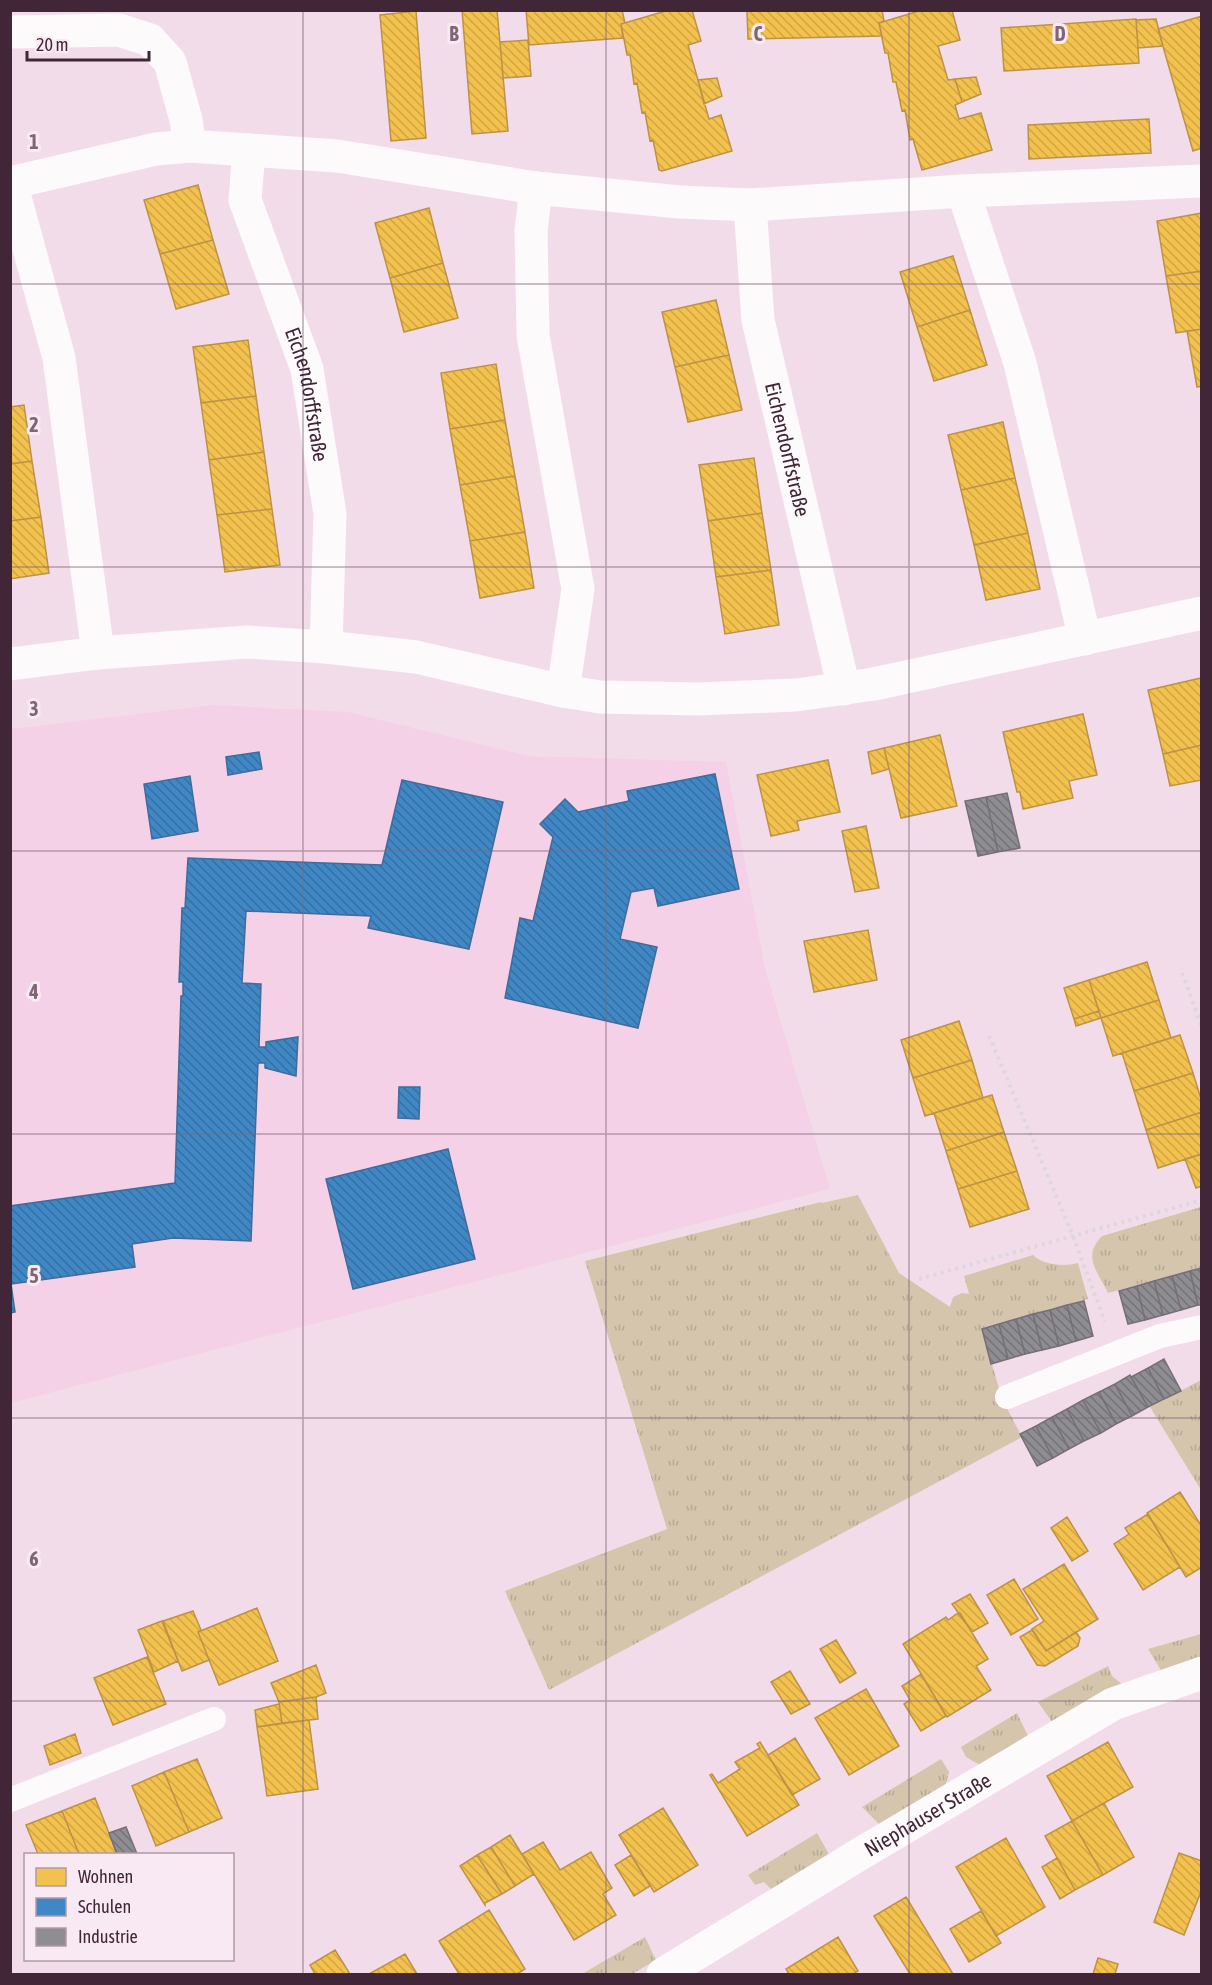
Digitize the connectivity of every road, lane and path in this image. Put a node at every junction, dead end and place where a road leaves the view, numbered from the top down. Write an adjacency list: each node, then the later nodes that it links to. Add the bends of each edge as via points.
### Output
1 (10, 32): 2 (street, via 119,30 150,40 170,62)
2 (190, 146): 3 (street); 5 (street, via 156,149)
3 (249, 150): 6 (street, via 338,156); 11 (street, Eichendorffstraße, via 245,200 307,369 330,514)
4 (1202, 181): 7 (street)
5 (11, 183): 12 (street, via 59,358)
6 (536, 188): 8 (street); 15 (street, via 531,231 533,335 578,589)
7 (963, 191): 8 (street); 10 (street, via 1020,363)
8 (750, 205): 14 (street, Eichendorffstraße, via 758,320)
9 (1202, 613): 10 (street)
10 (1085, 639): 14 (street)
11 (326, 647): 12 (street, via 247,642); 15 (street, via 416,657)
12 (98, 653): 13 (street)
13 (10, 664)
14 (844, 689): 15 (street, via 698,699 600,697)
15 (563, 691)
16 (1182, 973): 17 (path)
17 (1202, 1027)
18 (988, 1036): 20 (path)
19 (1202, 1200): 20 (path)
20 (1073, 1236): 21 (path); 23 (path)
21 (919, 1279)
22 (1202, 1327): 23 (lane, via 1160,1336)
23 (1118, 1354): 24 (lane)
24 (1007, 1397)
25 (1202, 1673): 28 (street, Niephauser Straße, via 1113,1704)
26 (214, 1719): 27 (lane)
27 (10, 1800)
28 (663, 1974)

